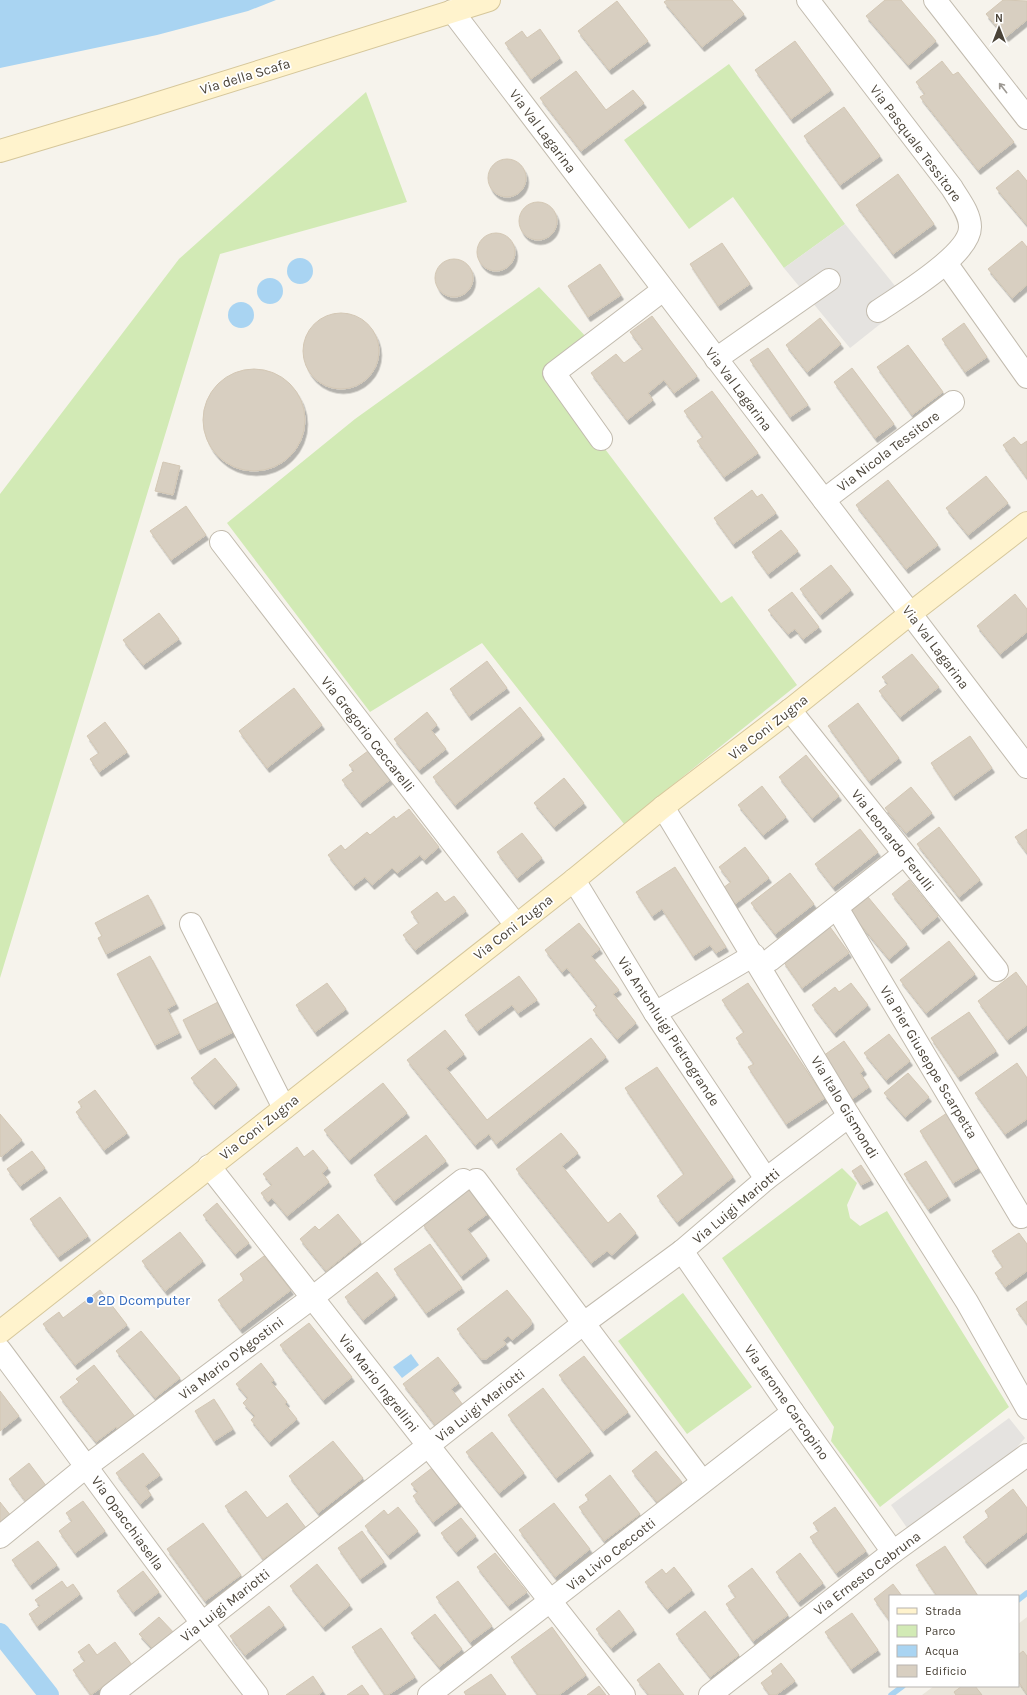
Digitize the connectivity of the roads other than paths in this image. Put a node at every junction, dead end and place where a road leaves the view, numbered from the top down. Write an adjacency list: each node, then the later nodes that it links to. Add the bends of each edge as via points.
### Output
1 (489, 0): 4 (street, Via della Scafa)
2 (808, 0): 7 (street, Via Pasquale Tessitore, via 952,188 967,213 970,227 968,235 962,246)
3 (935, 0): 5 (street, one-way to 3)
4 (452, 11): 6 (street, Via della Scafa); 9 (street, Via Val Lagarina)
5 (1027, 118)
6 (0, 151)
7 (946, 263): 10 (street, Via Pasquale Tessitore); 12 (street)
8 (829, 280): 11 (street)
9 (663, 290): 11 (street, Via Val Lagarina); 14 (street, via 554,374)
10 (878, 311)
11 (716, 359): 15 (street, Via Val Lagarina)
12 (1027, 377)
13 (952, 402): 15 (street, Via Nicola Tessitore)
14 (601, 439)
15 (824, 500): 18 (street, Via Val Lagarina)
16 (1027, 523): 18 (street, Via Coni Zugna)
17 (221, 542): 26 (street, Via Gregorio Ceccarelli)
18 (911, 613): 19 (street, Via Coni Zugna); 20 (street, Via Val Lagarina)
19 (790, 710): 21 (street, Via Coni Zugna); 22 (street, Via Leonardo Ferulli)
20 (1027, 767)
21 (663, 807): 23 (street, Via Coni Zugna); 27 (street, Via Italo Gismondi)
22 (904, 854): 24 (street); 28 (street, Via Leonardo Ferulli)
23 (574, 880): 26 (street, Via Coni Zugna); 29 (street, Via Antonluigi Pietrogrande)
24 (837, 908): 27 (street); 34 (street, Via Pier Giuseppe Scarpetta)
25 (191, 924): 30 (street)
26 (516, 925): 30 (street, Via Coni Zugna)
27 (762, 957): 29 (street); 31 (street, Via Italo Gismondi)
28 (996, 970)
29 (655, 1013): 33 (street, Via Antonluigi Pietrogrande)
30 (284, 1108): 32 (street, Via Coni Zugna)
31 (849, 1116): 33 (street, Via Luigi Mariotti); 40 (street, Via Italo Gismondi, via 967,1302)
32 (209, 1166): 36 (street, Via Mario Ingrellini); 38 (street, Via Coni Zugna)
33 (766, 1179): 35 (street, Via Luigi Mariotti)
34 (1021, 1217)
35 (682, 1251): 37 (street, Via Luigi Mariotti); 41 (street, Via Jerome Carcopino)
36 (312, 1298): 37 (street, Via Mario D'Agostini, via 469,1180); 42 (street, Via Mario Ingrellini); 44 (street, Via Mario D'Agostini)
37 (584, 1323): 42 (street, Via Luigi Mariotti); 45 (street)
38 (0, 1332)
39 (0, 1350): 44 (street, Via Opacchiasella)
40 (1027, 1408)
41 (793, 1412): 45 (street, Via Livio Ceccotti); 47 (street, Via Jerome Carcopino)
42 (428, 1446): 48 (street, Via Mario Ingrellini); 49 (street, Via Luigi Mariotti)
43 (1027, 1455): 47 (street, Via Ernesto Cabruna)
44 (87, 1466): 46 (street, Via Mario D'Agostini); 49 (street, Via Opacchiasella)
45 (702, 1482): 48 (street, Via Livio Ceccotti)
46 (0, 1537)
47 (893, 1552): 54 (street, Via Ernesto Cabruna)
48 (550, 1602): 52 (street, Via Livio Ceccotti); 53 (street, Via Mario Ingrellini)
49 (202, 1624): 50 (street, Via Luigi Mariotti); 51 (street, Via Opacchiasella)
50 (111, 1695)
51 (257, 1695)
52 (429, 1695)
53 (624, 1695)
54 (710, 1695)

